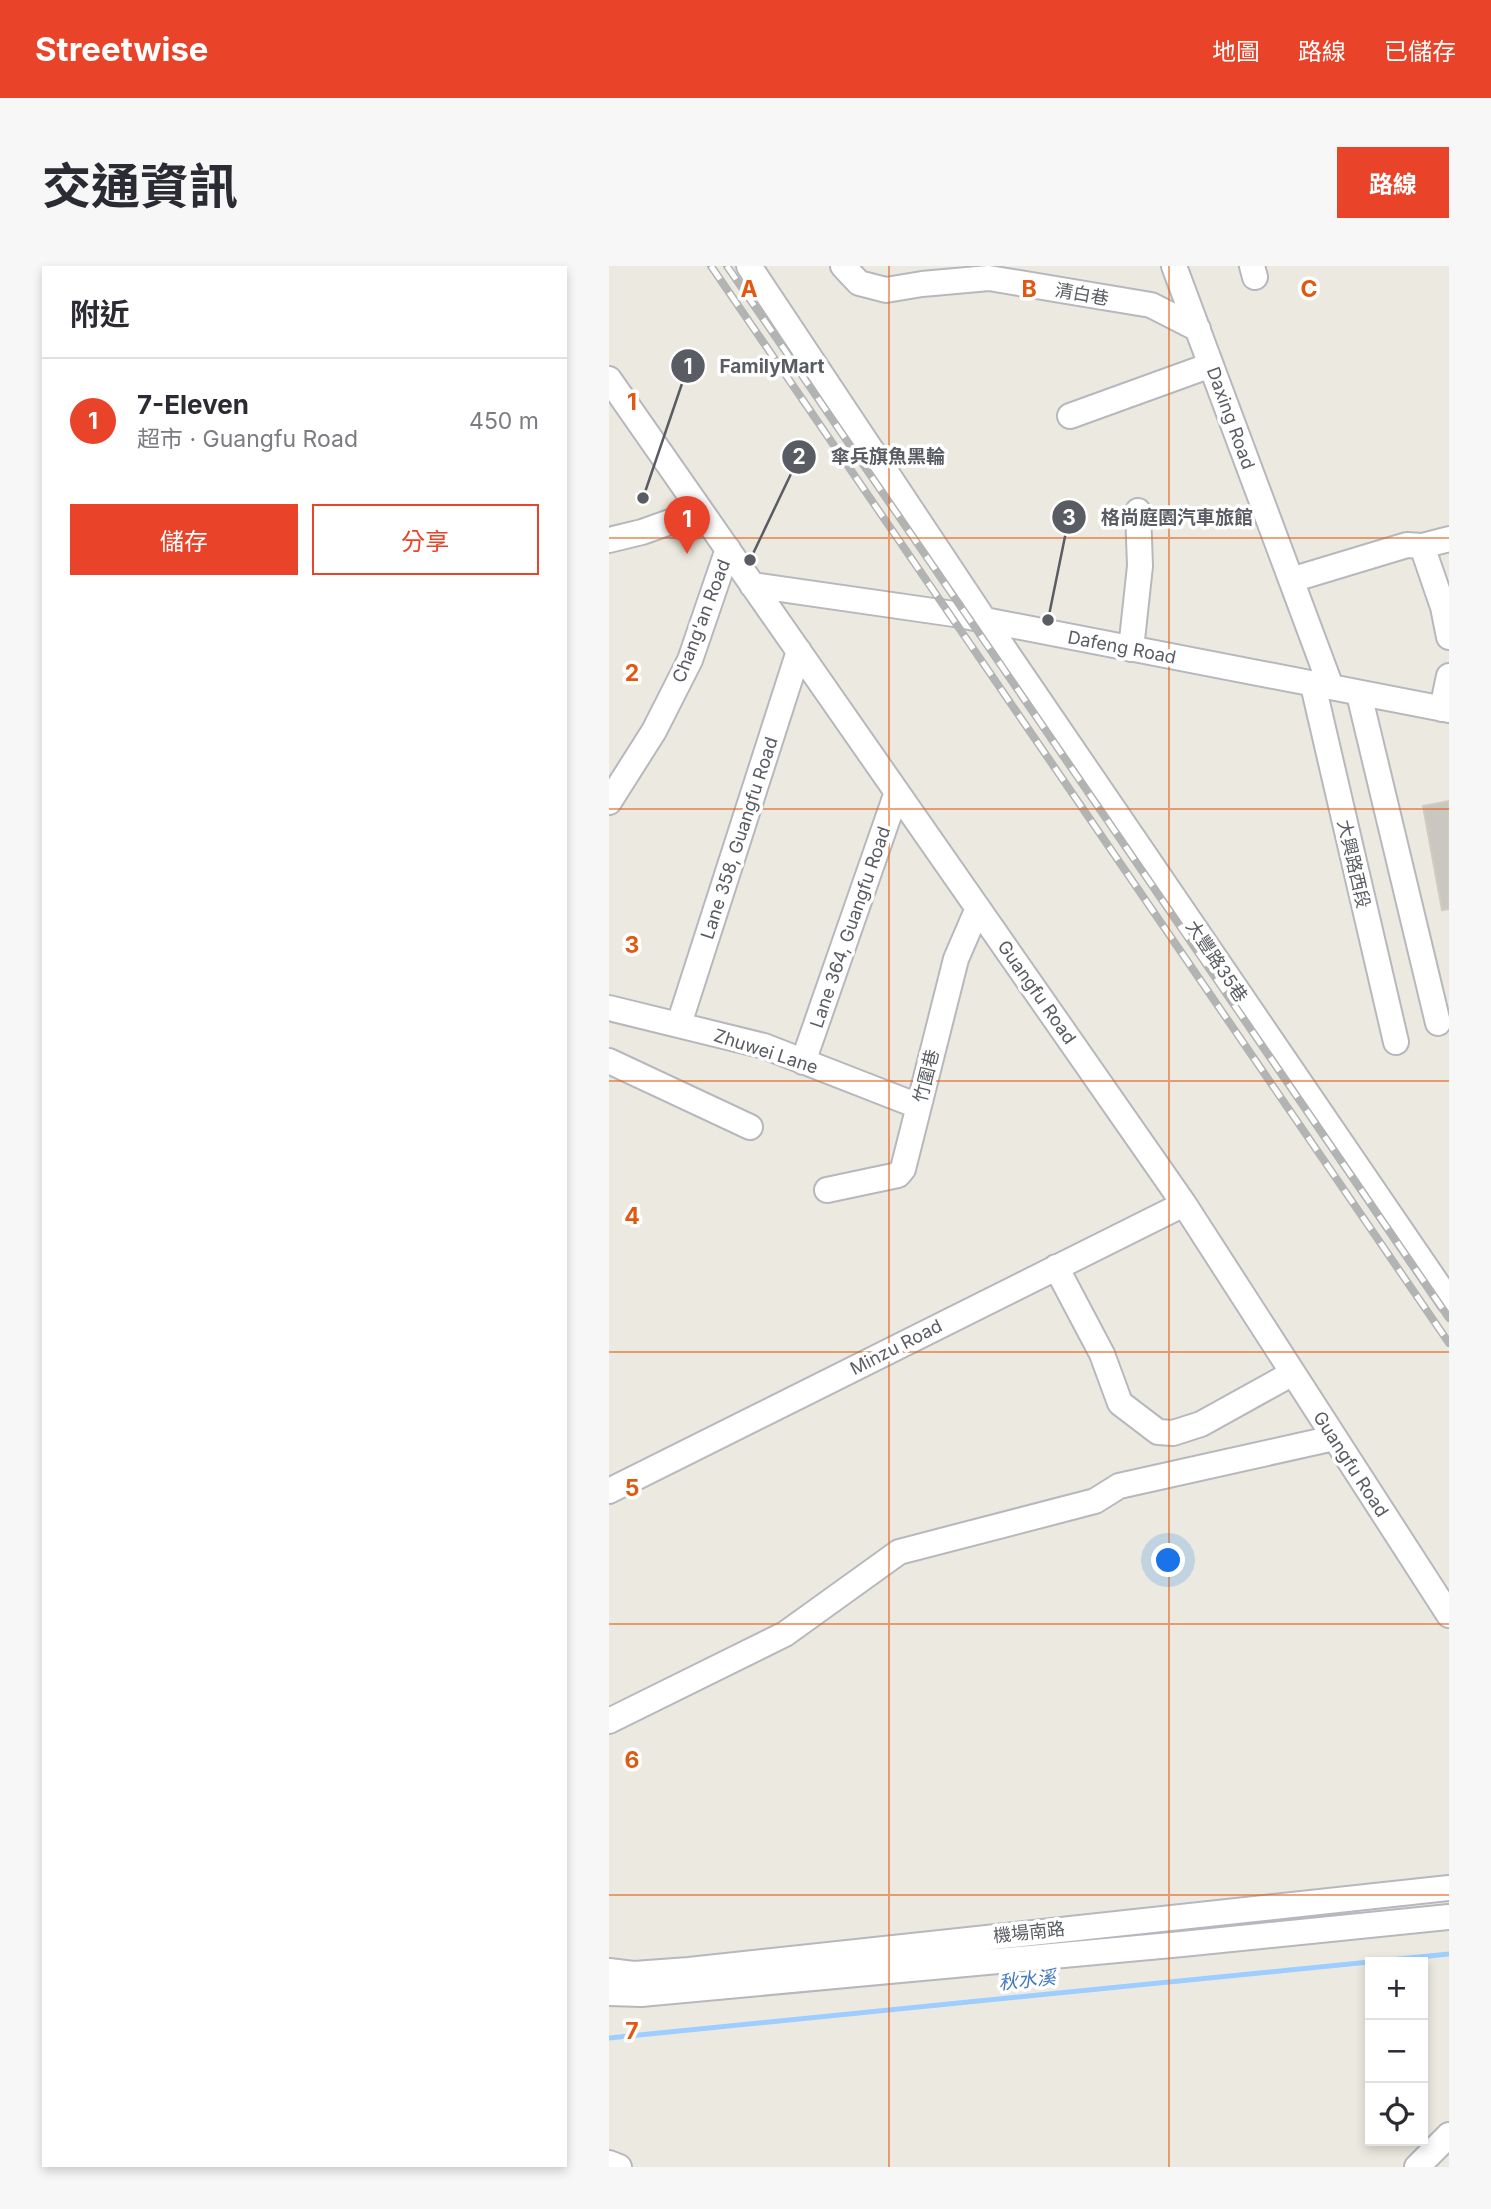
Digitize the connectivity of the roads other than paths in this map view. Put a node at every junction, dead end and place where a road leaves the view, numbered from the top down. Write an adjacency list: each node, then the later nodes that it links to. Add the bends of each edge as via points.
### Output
1 (749, 266): 16 (street, 大豐路35巷)
2 (843, 266): 4 (street, 清白巷, via 859,283 886,290 989,278 1151,305)
3 (1174, 266): 4 (street, Daxing Road)
4 (1198, 328): 5 (street, Daxing Road)
5 (1211, 365): 7 (street); 14 (street, Daxing Road)
6 (609, 379): 9 (street, Guangfu Road)
7 (1070, 416)
8 (1137, 510): 18 (street, via 1140,566)
9 (701, 511): 11 (street); 13 (street, Guangfu Road)
10 (1449, 539): 12 (street)
11 (609, 540)
12 (1422, 546): 14 (street, via 1407,545); 17 (street)
13 (728, 549): 15 (street, Guangfu Road); 25 (street, Chang'an Road, via 690,660 654,731)
14 (1291, 580): 21 (street, Daxing Road)
15 (753, 585): 16 (street, Dafeng Road); 19 (street, Guangfu Road)
16 (985, 621): 18 (street, Dafeng Road); 38 (street, 大豐路35巷)
17 (1449, 637)
18 (1131, 649): 21 (street, Dafeng Road)
19 (799, 651): 24 (street, Guangfu Road); 29 (street, Lane 358, Guangfu Road)
20 (1449, 676): 23 (street)
21 (1322, 686): 22 (street, Dafeng Road); 30 (street, 大興路西段)
22 (1359, 694): 23 (street, Dafeng Road); 28 (street)
23 (1446, 710)
24 (897, 792): 26 (street, Guangfu Road); 32 (street, Lane 364, Guangfu Road)
25 (609, 802)
26 (978, 908): 33 (street, 竹圍巷, via 956,959); 36 (street, Guangfu Road)
27 (609, 1008): 29 (street, Zhuwei Lane)
28 (1438, 1023)
29 (679, 1024): 32 (street, Zhuwei Lane, via 764,1046)
30 (1396, 1042)
31 (609, 1061): 34 (street)
32 (803, 1062): 33 (street, Zhuwei Lane)
33 (918, 1107): 35 (street, 竹圍巷, via 904,1169 898,1175)
34 (750, 1127)
35 (827, 1190)
36 (1184, 1204): 37 (street, Minzu Road); 39 (street, Guangfu Road)
37 (1056, 1268): 39 (street, via 1102,1354 1120,1403 1158,1432 1173,1433 1201,1424); 41 (street, Minzu Road)
38 (1449, 1301)
39 (1293, 1373): 40 (street, Guangfu Road)
40 (1334, 1438): 42 (street, Guangfu Road); 43 (street, via 1119,1486 1095,1501 899,1552 785,1634)
41 (609, 1491)
42 (1449, 1615)
43 (609, 1721)
44 (1449, 1888): 46 (street, 機場南路, via 688,1970)
45 (1449, 1917): 47 (street, 機場南路, via 641,1994)
46 (609, 1971)
47 (609, 1993)
48 (1449, 2135): 51 (street)
49 (609, 2163): 50 (street)
50 (619, 2167)
51 (1417, 2167)

